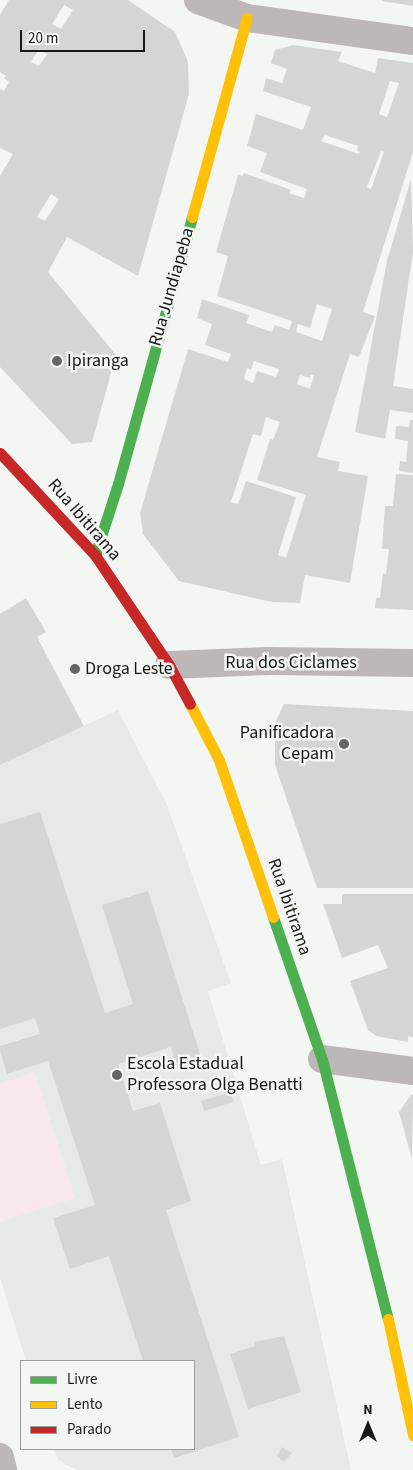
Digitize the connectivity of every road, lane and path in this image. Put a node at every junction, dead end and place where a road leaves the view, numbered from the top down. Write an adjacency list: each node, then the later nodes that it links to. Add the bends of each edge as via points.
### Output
1 (198, 0): 2 (street)
2 (247, 18): 3 (street); 5 (main road, Rua Jundiapeba, via 118,484)
3 (413, 40)
4 (0, 452): 5 (main road, Rua Ibitirama)
5 (95, 555): 7 (main road, Rua Ibitirama)
6 (413, 663): 7 (street, Rua dos Ciclames, via 269,661)
7 (169, 665): 8 (main road, Rua Ibitirama, via 219,760)
8 (322, 1059): 9 (street); 10 (main road, Rua Ibitirama, via 383,1296)
9 (413, 1070)
10 (413, 1435)
11 (0, 1457): 12 (street)
12 (4, 1470)

